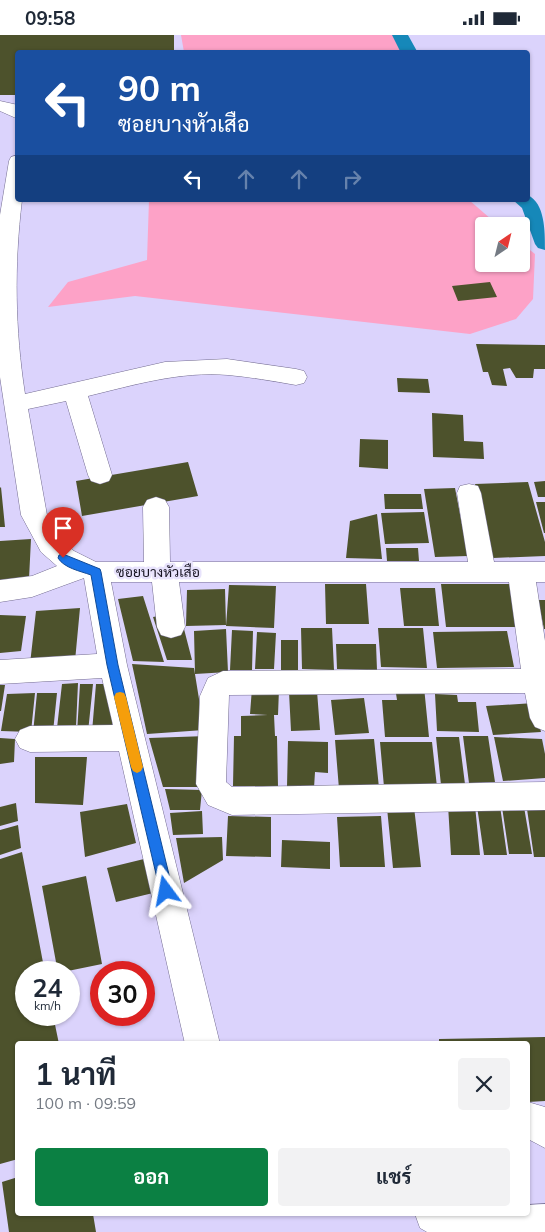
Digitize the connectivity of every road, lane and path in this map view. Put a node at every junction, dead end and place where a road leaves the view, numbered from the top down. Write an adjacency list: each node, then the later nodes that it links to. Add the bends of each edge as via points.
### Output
1 (0, 106): 2 (street)
2 (15, 112)
3 (15, 185): 5 (street, via 5,265)
4 (296, 377): 6 (street, via 227,367 199,367 165,370)
5 (10, 390): 6 (street); 10 (street, via 40,533 63,558)
6 (75, 391): 7 (street)
7 (100, 475)
8 (469, 493): 11 (street)
9 (156, 507): 13 (street)
10 (88, 569): 13 (street, ซอยบางหัวเสือ); 14 (street, via 56,581); 16 (street)
11 (483, 572): 12 (street, ซอยบางหัวเสือ); 13 (street, ซอยบางหัวเสือ)
12 (533, 572): 18 (street)
13 (161, 573): 15 (street)
14 (0, 591)
15 (171, 627)
16 (112, 665): 17 (street); 20 (street)
17 (0, 672)
18 (537, 681): 19 (street); 22 (street, via 223,683 214,696 211,784 215,793 232,801)
19 (545, 718)
20 (130, 738): 21 (street); 23 (street)
21 (30, 739)
22 (545, 796)
23 (202, 1041)
24 (530, 1120): 25 (street)
25 (545, 1130)
26 (435, 1216): 27 (street, via 447,1226 464,1230)
27 (545, 1225)

